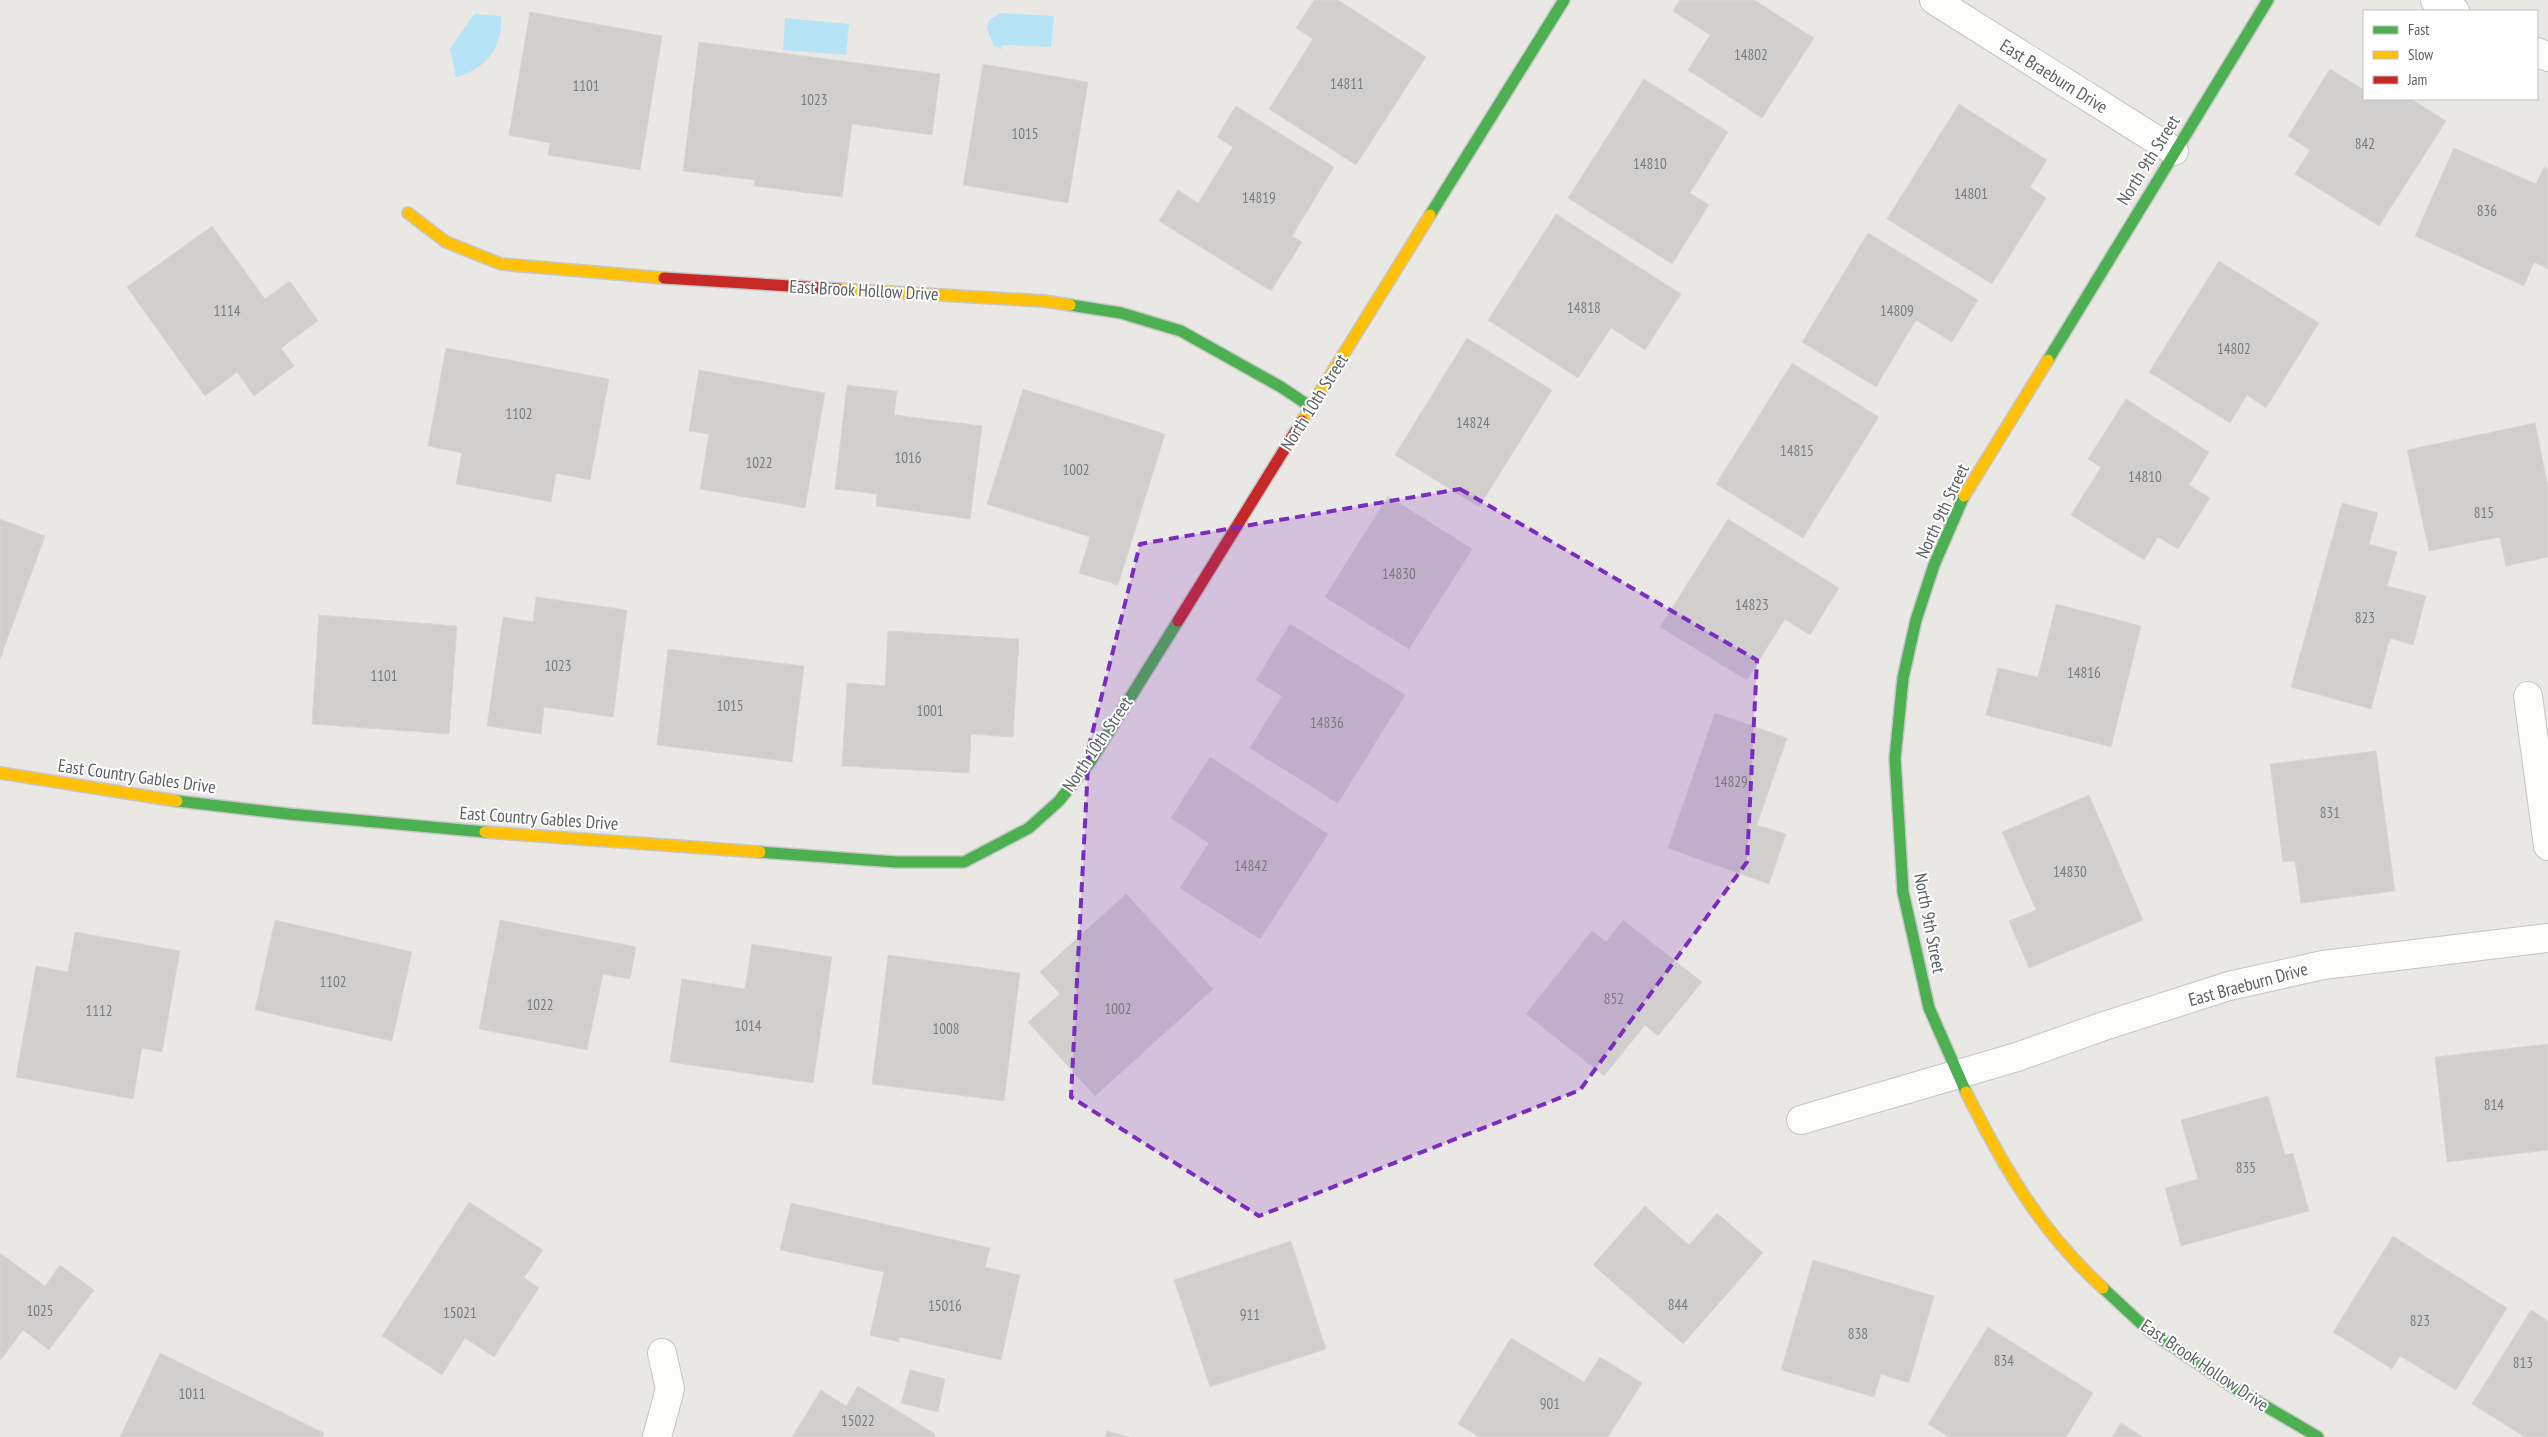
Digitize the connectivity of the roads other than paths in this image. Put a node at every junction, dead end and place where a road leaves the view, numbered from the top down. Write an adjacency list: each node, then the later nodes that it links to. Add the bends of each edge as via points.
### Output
1 (1564, 0): 8 (street, North 10th Street)
2 (1934, 0): 6 (street, East Braeburn Drive)
3 (2268, 0): 6 (street, North 9th Street)
4 (2435, 0): 5 (street)
5 (2453, 10)
6 (2174, 151): 14 (street, North 9th Street, via 1961,502 1934,565 1916,620 1903,678 1895,758 1903,892 1929,1008)
7 (408, 213): 8 (street, East Brook Hollow Drive, via 446,242 501,264 611,275 1044,301 1121,313 1181,330 1281,387)
8 (1311, 408): 11 (street, North 10th Street, via 1090,762)
9 (2528, 696): 12 (street)
10 (0, 774): 11 (street, East Country Gables Drive, via 146,797 289,814 541,837 896,862 964,862 1028,828)
11 (1058, 801)
12 (2548, 846)
13 (2548, 938): 14 (street, East Braeburn Drive, via 2314,967 2229,986)
14 (1957, 1074): 15 (street); 18 (street, East Brook Hollow Drive, via 1995,1150 2034,1213 2088,1275 2148,1330 2233,1387)
15 (1801, 1120)
16 (662, 1353): 17 (street, via 670,1389)
17 (657, 1437)
18 (2318, 1437)

